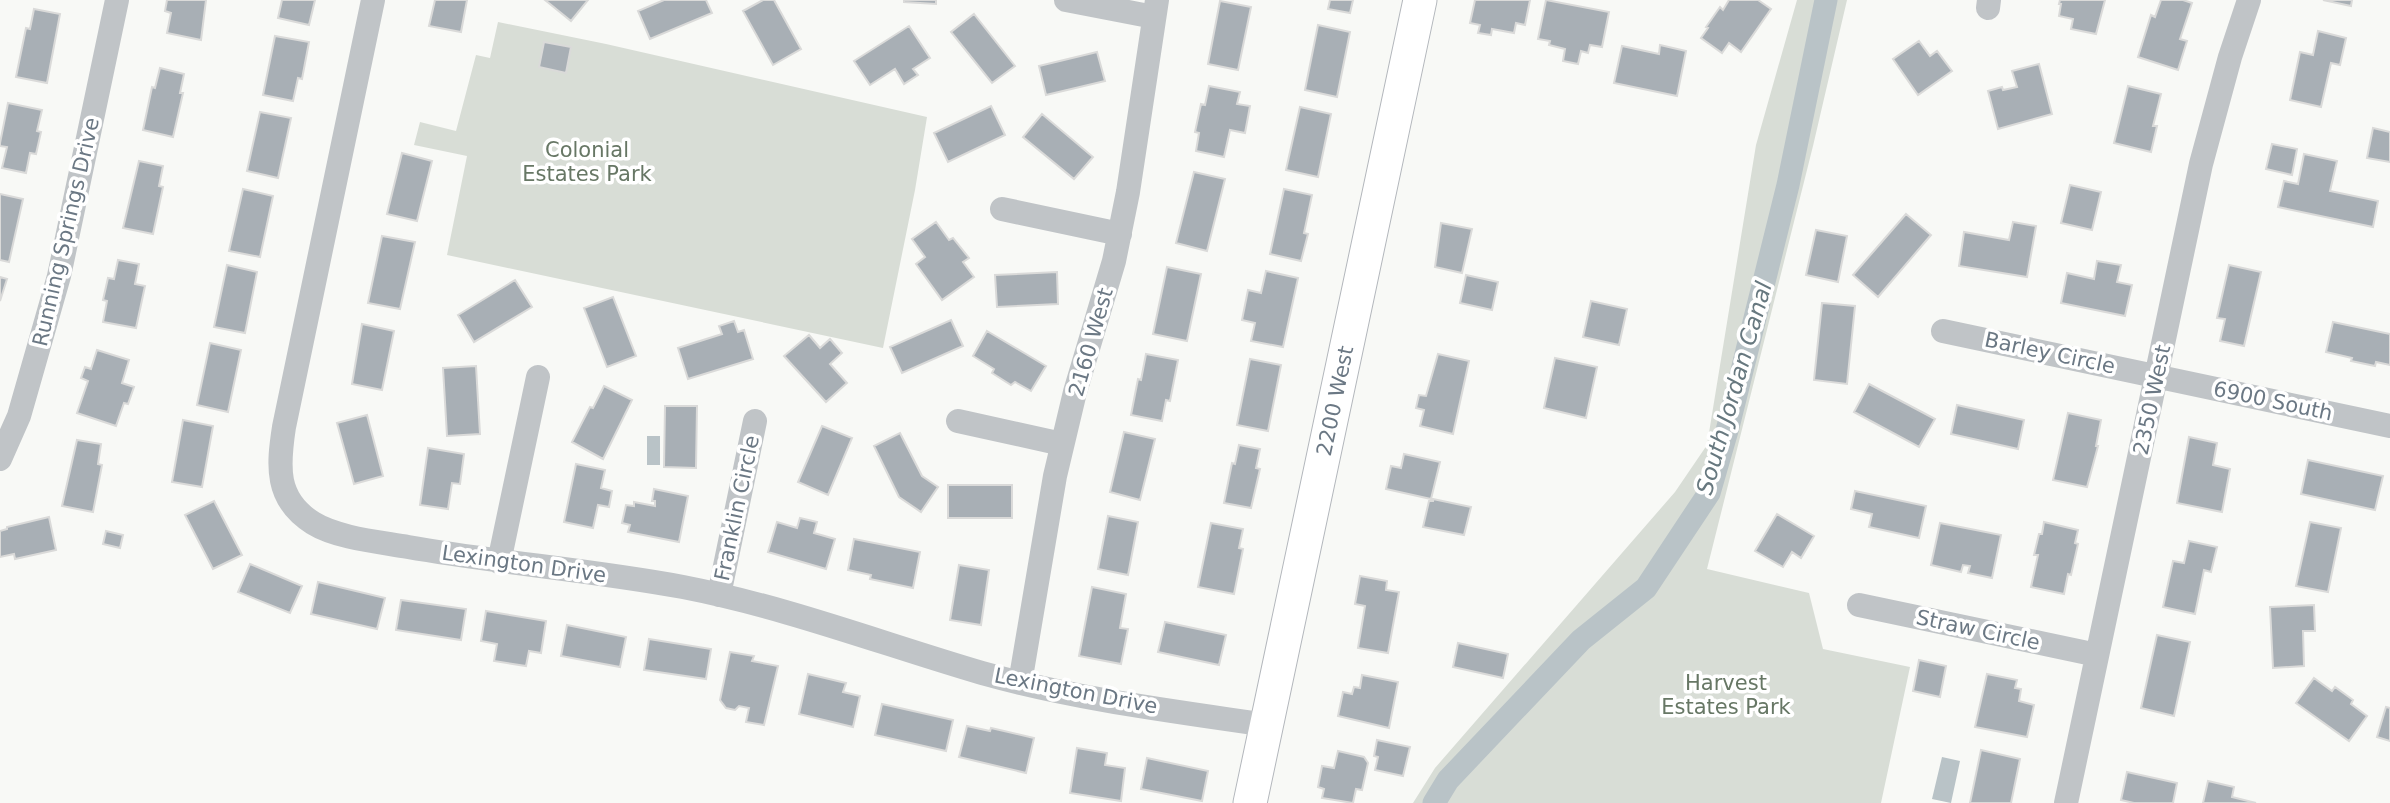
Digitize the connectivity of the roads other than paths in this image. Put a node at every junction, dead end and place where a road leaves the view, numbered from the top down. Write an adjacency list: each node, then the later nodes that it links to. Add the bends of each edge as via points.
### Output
1 (117, 0): 16 (street, Running Springs Drive, via 59,276 19,416)
2 (373, 0): 17 (street, Lexington Drive, via 284,427 279,459 282,485 295,510 316,525 347,536)
3 (1066, 0): 6 (street)
4 (1420, 0): 22 (street, 2200 West)
5 (2249, 0): 10 (street, 2350 West, via 2201,164)
6 (1156, 9): 8 (street, 2160 West)
7 (1002, 209): 8 (street)
8 (1120, 234): 15 (street, 2160 West)
9 (1943, 331): 10 (street, Barley Circle)
10 (2157, 376): 14 (street, 6900 South); 20 (street, 2350 West)
11 (538, 377): 17 (street)
12 (755, 421): 18 (street, Franklin Circle)
13 (958, 421): 15 (street)
14 (2390, 426)
15 (1062, 444): 21 (street, 2160 West)
16 (0, 459)
17 (499, 562): 18 (street, Lexington Drive)
18 (719, 595): 21 (street, Lexington Drive)
19 (1859, 605): 20 (street, Straw Circle)
20 (2097, 655): 24 (street, 2350 West)
21 (1020, 682): 22 (street, Lexington Drive)
22 (1267, 725): 23 (street, 2200 West)
23 (1251, 803)
24 (2066, 803)

